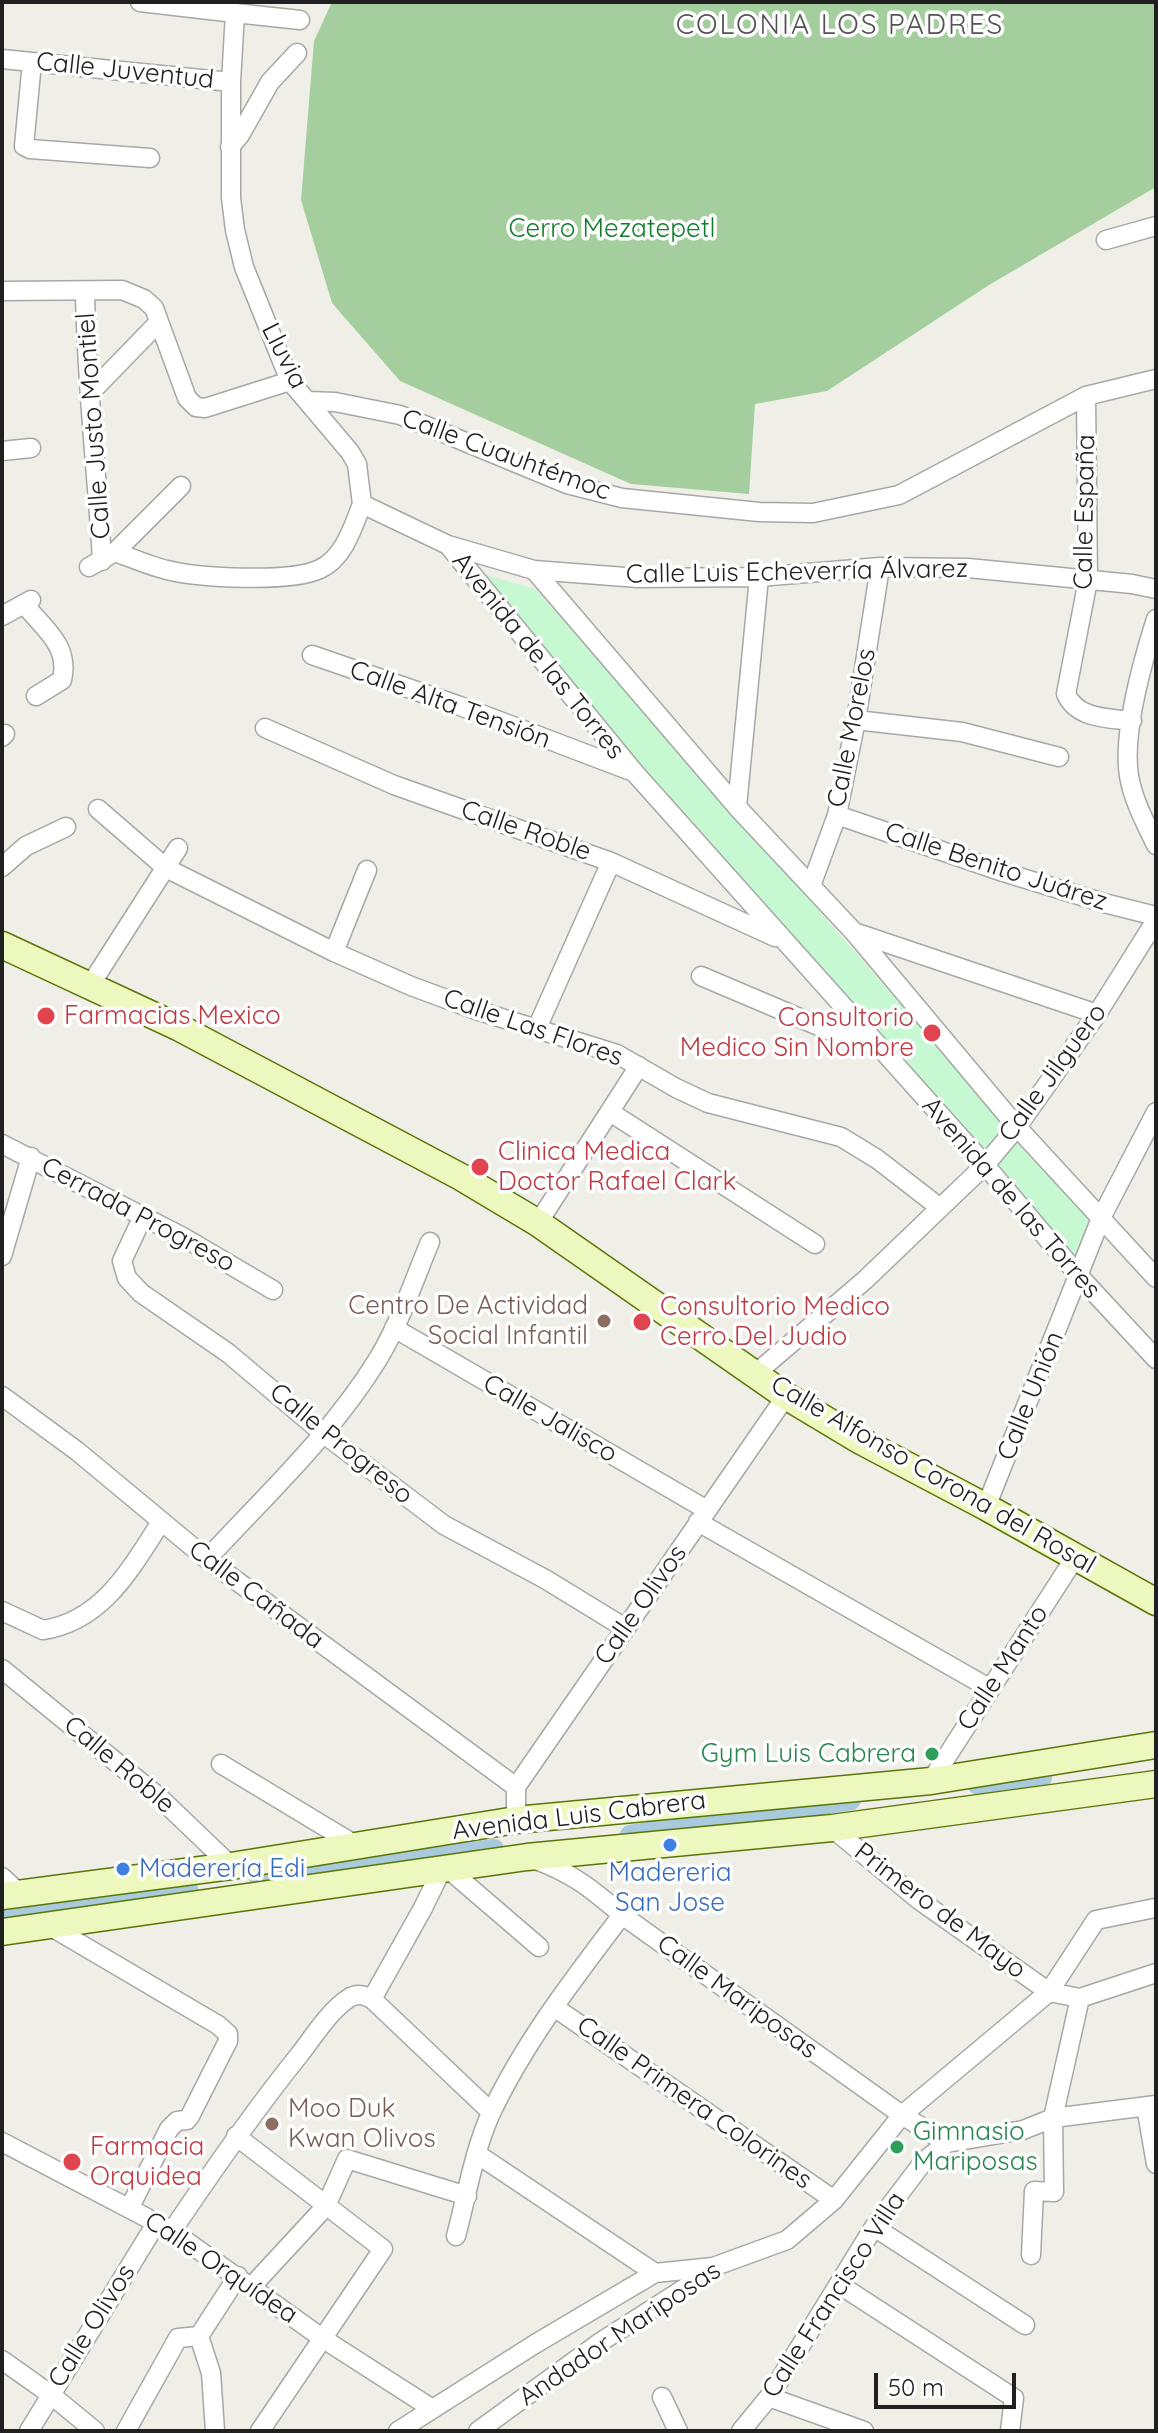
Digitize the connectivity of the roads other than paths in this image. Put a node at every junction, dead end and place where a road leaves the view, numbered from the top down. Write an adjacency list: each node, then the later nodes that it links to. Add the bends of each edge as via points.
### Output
1 (140, 2): 2 (street)
2 (235, 13): 3 (street); 7 (street)
3 (300, 20)
4 (297, 53): 8 (street, via 270,82)
5 (2, 59): 6 (street, Calle Juventud)
6 (32, 62): 7 (street, Calle Juventud); 9 (street, via 24,146)
7 (231, 82): 8 (street, Calle Juventud)
8 (230, 147): 16 (street, Lluvia, via 235,230 244,267)
9 (150, 158)
10 (1156, 226): 11 (street)
11 (1106, 240)
12 (2, 291): 13 (street)
13 (85, 291): 14 (street, via 122,290 144,299); 17 (street, Calle Justo Montiel)
14 (159, 322): 16 (street, via 187,398 196,407); 17 (street)
15 (1156, 379): 18 (street, Calle Cuauhtémoc)
16 (290, 381): 19 (street, Lluvia)
17 (90, 393): 25 (street, Calle Justo Montiel)
18 (1086, 396): 19 (street, Calle Cuauhtémoc, via 899,495 813,513 622,498 567,484 400,415); 29 (street, Calle España)
19 (308, 401): 23 (street, Lluvia, via 357,464)
20 (31, 448): 21 (street)
21 (2, 451)
22 (181, 486): 25 (street)
23 (362, 504): 24 (street); 25 (street, via 340,553 320,570 272,579 189,574)
24 (448, 545): 27 (street, Avenida de las Torres); 39 (street, Avenida de las Torres)
25 (102, 560)
26 (880, 567): 28 (street, Calle Luis Echeverría Álvarez); 29 (street, Calle Luis Echeverría Álvarez, via 968,568); 35 (street, Calle Morelos)
27 (534, 570): 28 (street, Calle Luis Echeverría Álvarez, via 638,578); 40 (street, Avenida de las Torres)
28 (759, 577): 40 (street)
29 (1088, 580): 30 (street, Calle Luis Echeverría Álvarez); 36 (street, Calle España, via 1066,694 1082,712)
30 (1156, 589)
31 (2, 616): 34 (street, via 27,602 64,655 62,680)
32 (1156, 619): 36 (street)
33 (312, 655): 39 (street, Calle Alta Tensión)
34 (36, 696)
35 (856, 720): 38 (street, via 962,732); 42 (street, Calle Morelos)
36 (1132, 721): 44 (street, via 1129,777)
37 (265, 728): 46 (street, Calle Roble, via 394,785)
38 (1059, 757)
39 (634, 772): 53 (street, Avenida de las Torres)
40 (737, 807): 50 (street, Avenida de las Torres)
41 (98, 809): 48 (street, Calle Las Flores)
42 (837, 815): 50 (street, Calle Morelos); 51 (street, Calle Benito Juárez)
43 (66, 827): 47 (street, via 26,846)
44 (1156, 845)
45 (178, 848): 48 (street)
46 (611, 862): 53 (street, Calle Roble); 59 (street)
47 (2, 867)
48 (166, 868): 55 (street, Calle Las Flores); 57 (street)
49 (367, 870): 55 (street)
50 (811, 886): 52 (street, Avenida de las Torres)
51 (1156, 918): 58 (street, Calle Jilguero)
52 (853, 931): 58 (street); 64 (street, Avenida de las Torres)
53 (784, 941): 60 (street, Avenida de las Torres)
54 (2, 945): 57 (street, Calle Alfonso Corona del Rosal)
55 (334, 952): 59 (street, Calle Las Flores, via 411,986)
56 (701, 976): 60 (street)
57 (91, 984): 71 (street, Calle Alfonso Corona del Rosal)
58 (1097, 1014): 64 (street, Calle Jilguero)
59 (537, 1028): 61 (street, Calle Las Flores)
60 (876, 1046): 67 (street, Avenida de las Torres)
61 (639, 1066): 62 (street); 68 (street, Calle Las Flores, via 708,1103 841,1137)
62 (610, 1112): 71 (street); 73 (street)
63 (1156, 1112): 70 (street, Calle Unión)
64 (1017, 1127): 67 (street, Calle Jilguero); 70 (street, Avenida de las Torres)
65 (2, 1144): 66 (street, Cerrada Progreso)
66 (31, 1157): 69 (street, Cerrada Progreso); 74 (street)
67 (985, 1165): 68 (street, Calle Jilguero); 75 (street, Avenida de las Torres)
68 (939, 1207): 80 (street, Calle Jilguero, via 865,1280)
69 (143, 1216): 77 (street, Cerrada Progreso); 83 (street, Calle Progreso, via 122,1261 133,1284 228,1353)
70 (1101, 1218): 75 (street, Calle Unión); 76 (street, Avenida de las Torres)
71 (538, 1223): 80 (street, Calle Alfonso Corona del Rosal)
72 (430, 1242): 78 (street)
73 (815, 1244)
74 (2, 1256)
75 (1079, 1276): 79 (street, Avenida de las Torres); 84 (street, Calle Unión)
76 (1156, 1278)
77 (273, 1290)
78 (394, 1328): 83 (street, via 362,1384); 85 (street, Calle Jalisco)
79 (1156, 1359)
80 (755, 1374): 82 (street, Calle Alfonso Corona del Rosal)
81 (2, 1396): 86 (street, Calle Cañada)
82 (786, 1396): 84 (street, Calle Alfonso Corona del Rosal); 85 (street, Calle Olivos)
83 (324, 1434): 88 (street); 91 (street, Calle Progreso, via 444,1525)
84 (986, 1507): 87 (street, Calle Alfonso Corona del Rosal)
85 (702, 1516): 91 (street, Calle Olivos); 93 (street, Calle Jalisco)
86 (161, 1522): 88 (street, Calle Cañada); 90 (street, via 114,1591 80,1616 43,1630)
87 (1076, 1556): 89 (street, Calle Alfonso Corona del Rosal); 93 (street, Calle Manto)
88 (207, 1559): 99 (street, Calle Cañada)
89 (1156, 1602)
90 (2, 1611)
91 (625, 1628): 99 (street, Calle Olivos)
92 (2, 1669): 105 (street, Calle Roble, via 160,1798)
93 (989, 1688): 97 (street, Calle Manto)
94 (1156, 1745): 95 (street, Avenida Luis Cabrera)
95 (1048, 1760): 97 (street, Avenida Luis Cabrera); 100 (street)
96 (221, 1764): 103 (street)
97 (931, 1781): 101 (street, Avenida Luis Cabrera)
98 (1156, 1784): 100 (street, Avenida Luis Cabrera)
99 (516, 1787): 101 (street)
100 (1059, 1797): 102 (street, Avenida Luis Cabrera)
101 (516, 1820): 103 (street, Avenida Luis Cabrera)
102 (832, 1828): 104 (street, Avenida Luis Cabrera); 117 (street, Primero de Mayo, via 919,1900)
103 (357, 1846): 105 (street, Avenida Luis Cabrera)
104 (527, 1857): 106 (street, Avenida Luis Cabrera); 112 (street, Calle Mariposas, via 568,1873)
105 (231, 1866): 107 (street, Avenida Luis Cabrera); 109 (street, via 248,1877)
106 (445, 1868): 109 (street, Avenida Luis Cabrera); 115 (street); 119 (street)
107 (205, 1870): 108 (street, Avenida Luis Cabrera); 110 (street, via 195,1888)
108 (8, 1889)
109 (244, 1896): 110 (street, Avenida Luis Cabrera)
110 (205, 1903): 113 (street, Avenida Luis Cabrera)
111 (1155, 1908): 117 (street, Andador Mariposas, via 1096,1920)
112 (622, 1915): 120 (street); 123 (street, Calle Mariposas)
113 (48, 1925): 114 (street, Avenida Luis Cabrera); 133 (street, via 228,2034 190,2116 169,2129)
114 (2, 1932)
115 (539, 1947)
116 (1156, 1973): 118 (street)
117 (1049, 1992): 118 (street); 123 (street, Andador Mariposas)
118 (1080, 1998): 124 (street)
119 (372, 1999): 122 (street); 125 (street, Calle Olivos, via 352,1996 339,2007)
120 (554, 2007): 122 (street); 131 (street, Calle Primera Colorines)
121 (1151, 2106): 124 (street); 129 (street)
122 (491, 2112): 128 (street)
123 (902, 2115): 127 (street, Calle Mariposas); 131 (street, Andador Mariposas)
124 (1053, 2118): 127 (street, via 1023,2130); 137 (street, via 1054,2192 1034,2191)
125 (236, 2136): 132 (street); 134 (street, Calle Olivos)
126 (2, 2142): 133 (street, Calle Orquídea)
127 (947, 2143): 135 (street, Calle Francisco Villa, via 924,2161)
128 (477, 2154): 130 (street); 139 (street)
129 (1156, 2164)
130 (467, 2196): 132 (street, via 347,2159); 136 (street)
131 (834, 2200): 138 (street, Andador Mariposas, via 787,2240)
132 (326, 2206): 140 (street); 144 (street, via 383,2249)
133 (130, 2207): 134 (street, Calle Orquídea)
134 (165, 2226): 140 (street, Calle Orquídea); 146 (street, Calle Olivos)
135 (874, 2227): 141 (street, Calle Francisco Villa); 142 (street)
136 (456, 2236)
137 (1031, 2255)
138 (713, 2267): 139 (street); 150 (street, Andador Mariposas, via 602,2341)
139 (655, 2273): 149 (street, Andador Mariposas)
140 (245, 2281): 143 (street); 144 (street, Calle Orquídea)
141 (840, 2285): 148 (street, Calle Francisco Villa); 161 (street, via 1014,2398)
142 (1025, 2325)
143 (199, 2336): 154 (street, via 178,2338); 155 (street, via 211,2373)
144 (322, 2338): 149 (street, Calle Orquídea); 156 (street)
145 (2, 2360): 146 (street)
146 (50, 2394): 152 (street, Calle Olivos); 153 (street)
147 (662, 2397): 158 (street)
148 (769, 2397): 159 (street, Calle Francisco Villa); 160 (street)
149 (431, 2408): 151 (street, Andador Mariposas)
150 (504, 2423): 157 (street, Andador Mariposas)
151 (401, 2430)
152 (29, 2431)
153 (95, 2431)
154 (126, 2431)
155 (215, 2431)
156 (260, 2431)
157 (478, 2431)
158 (678, 2431)
159 (741, 2431)
160 (864, 2431)
161 (1010, 2431)

